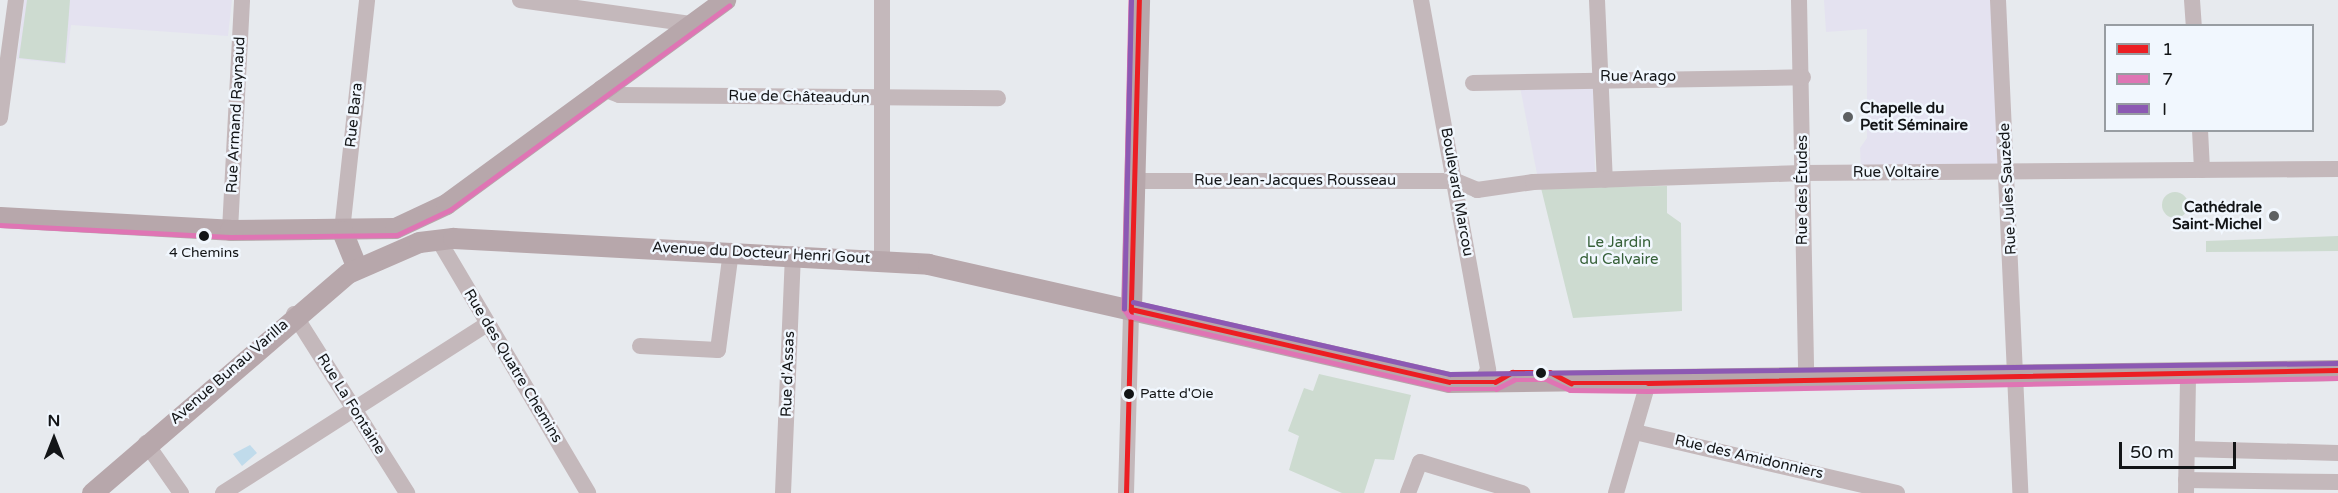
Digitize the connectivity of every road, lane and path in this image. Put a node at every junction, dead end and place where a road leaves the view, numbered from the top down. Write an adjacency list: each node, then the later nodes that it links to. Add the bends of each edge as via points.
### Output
1 (242, 0): 33 (street, Rue Armand Raynaud)
2 (367, 0): 34 (street, Rue Bara)
3 (520, 0): 12 (street)
4 (725, 0): 14 (main road)
5 (882, 0): 20 (street)
6 (1139, 0): 29 (main road)
7 (1421, 0): 30 (street, Boulevard Marcou)
8 (1597, 0): 16 (street)
9 (1799, 0): 17 (street, Rue des Études)
10 (1998, 0): 26 (street, Rue Jules Sauzède)
11 (2192, 0): 15 (street)
12 (558, 3): 14 (street)
13 (10, 6): 22 (street)
14 (690, 24): 19 (main road)
15 (2194, 24)
16 (1600, 76): 17 (street, Rue Arago); 18 (street, Rue Arago); 28 (street)
17 (1803, 77): 27 (street, Rue des Études)
18 (1473, 83)
19 (601, 88): 20 (street, Rue de Châteaudun, via 620,95); 31 (main road)
20 (881, 97): 21 (street, Rue de Châteaudun); 38 (street)
21 (998, 98)
22 (0, 118)
23 (2200, 132): 25 (street)
24 (2338, 169): 25 (street, Rue Voltaire)
25 (2202, 170): 26 (street, Rue Voltaire)
26 (2008, 172): 27 (street, Rue Voltaire); 46 (street, Rue Jules Sauzède)
27 (1803, 173): 28 (street, Rue Voltaire); 47 (street, Rue des Études)
28 (1605, 180): 30 (street, Rue Voltaire, via 1477,190)
29 (1134, 181): 30 (street, Rue Jean-Jacques Rousseau); 40 (main road)
30 (1456, 181): 48 (street, Boulevard Marcou, via 1488,370)
31 (446, 204): 34 (main road, via 386,230); 35 (main road)
32 (0, 217): 33 (main road)
33 (230, 230): 34 (main road)
34 (342, 231): 39 (main road)
35 (446, 239): 36 (main road, Avenue du Docteur Henri Gout); 39 (main road, Avenue du Docteur Henri Gout); 42 (street, Rue des Quatre Chemins)
36 (731, 251): 37 (main road, Avenue du Docteur Henri Gout); 43 (street, via 718,351)
37 (793, 254): 38 (main road, Avenue du Docteur Henri Gout); 62 (street, Rue d'Assas)
38 (882, 259): 40 (main road, Avenue du Docteur Henri Gout, via 954,267)
39 (372, 260): 41 (main road, Avenue Bunau Varilla)
40 (1131, 309): 48 (main road, Avenue du Docteur Henri Gout, via 1449,382); 63 (street)
41 (294, 314): 50 (street, Rue La Fontaine); 52 (main road, Avenue Bunau Varilla)
42 (487, 324): 50 (street); 61 (street, Rue des Quatre Chemins)
43 (639, 346)
44 (2338, 370): 45 (main road, Avenue du Docteur Henri Gout)
45 (2188, 374): 46 (main road, Avenue du Docteur Henri Gout); 53 (street)
46 (2016, 378): 47 (main road, Avenue du Docteur Henri Gout); 68 (street, Rue Jules Sauzède)
47 (1806, 380): 49 (main road, Avenue du Docteur Henri Gout)
48 (1481, 382): 49 (main road, Avenue du Docteur Henri Gout)
49 (1648, 383): 51 (street)
50 (353, 406): 59 (street); 60 (street, Rue La Fontaine)
51 (1635, 432): 66 (street); 67 (street, Rue des Amidonniers)
52 (146, 443): 57 (main road, Avenue Bunau Varilla); 58 (street)
53 (2187, 449): 54 (street); 56 (street)
54 (2338, 453)
55 (2338, 482): 56 (street)
56 (2186, 486)
57 (92, 493)
58 (182, 493)
59 (223, 493)
60 (407, 493)
61 (588, 493)
62 (783, 493)
63 (1126, 493)
64 (1408, 493): 65 (street, via 1420,462)
65 (1522, 493)
66 (1616, 493)
67 (1897, 493)
68 (2020, 493)

